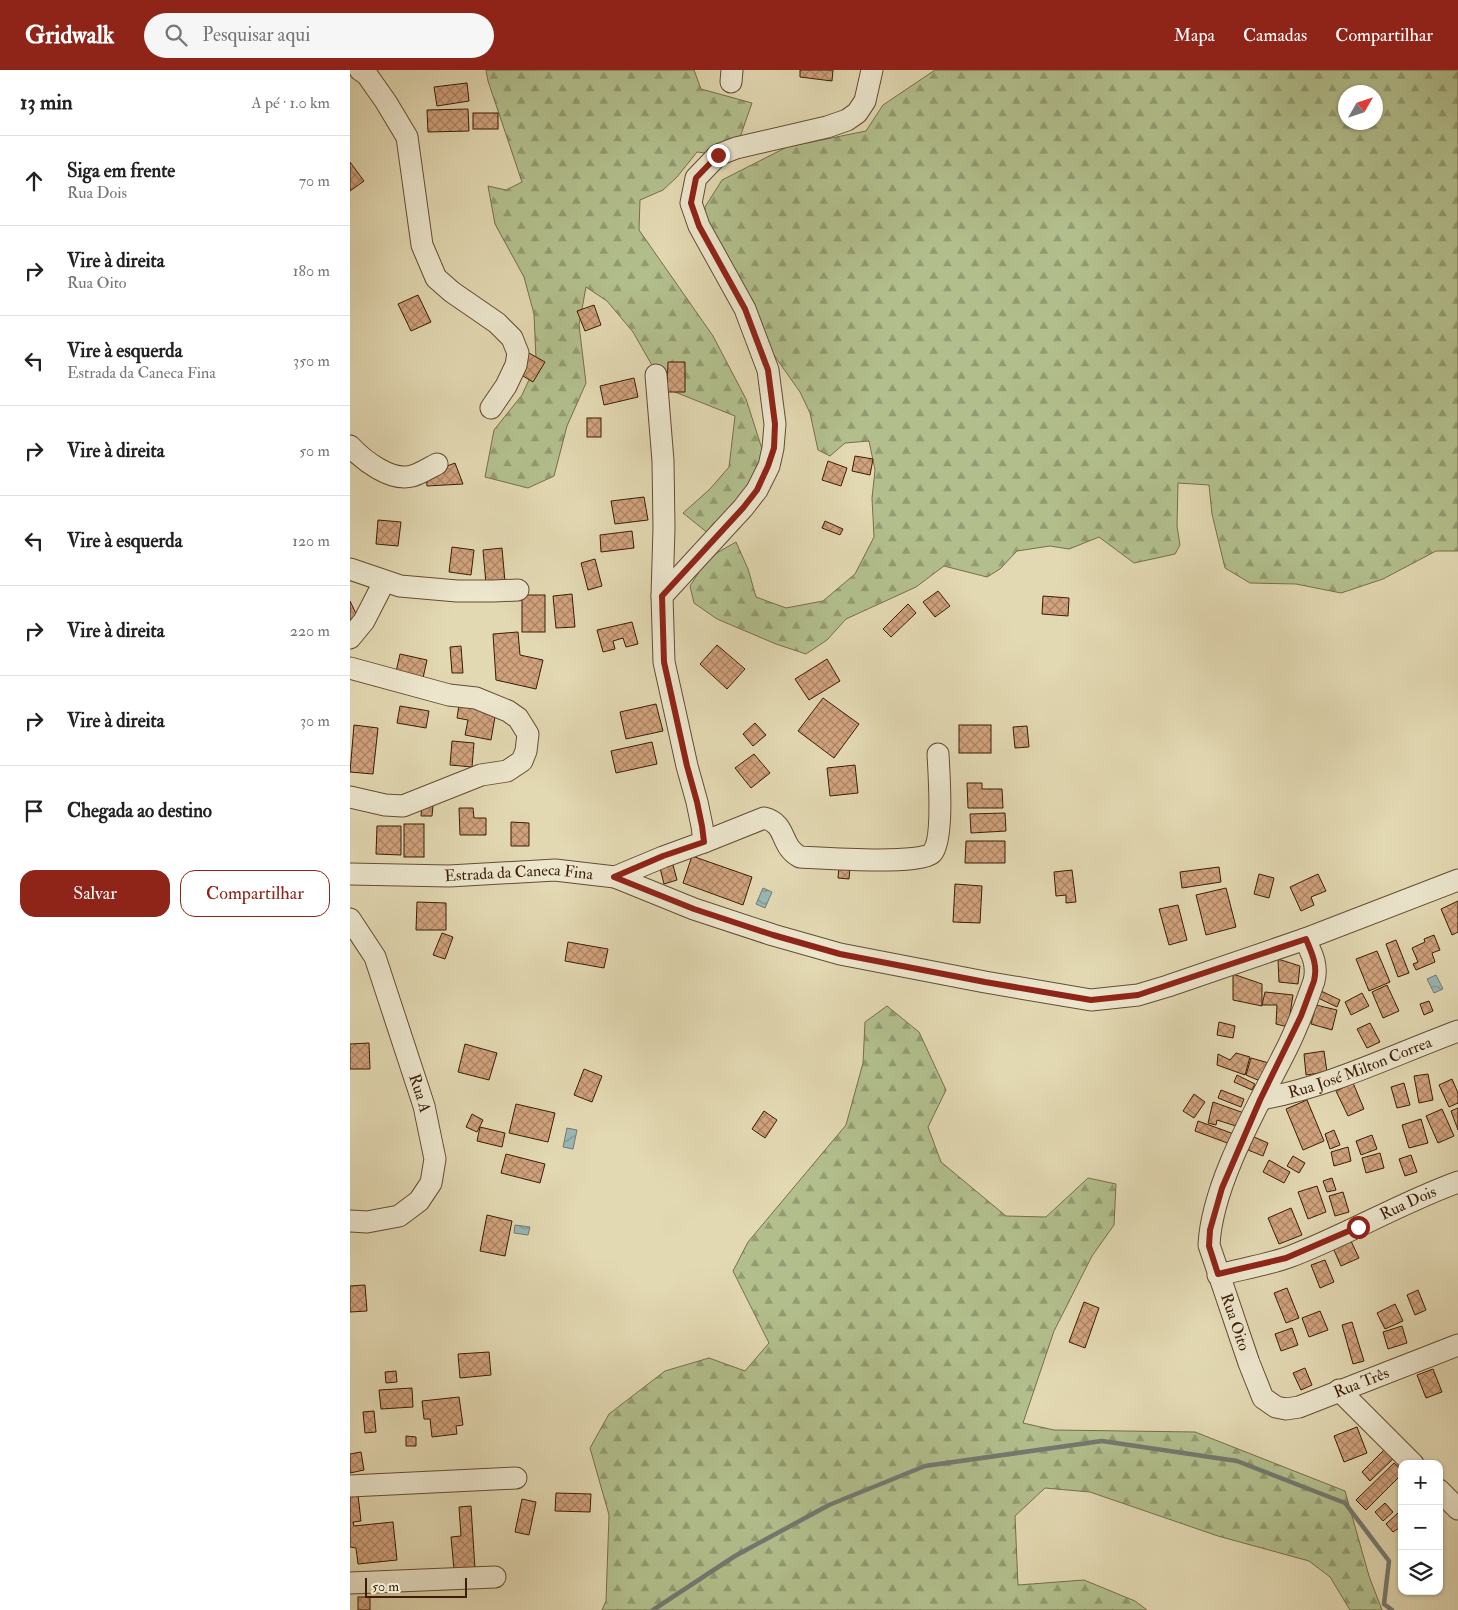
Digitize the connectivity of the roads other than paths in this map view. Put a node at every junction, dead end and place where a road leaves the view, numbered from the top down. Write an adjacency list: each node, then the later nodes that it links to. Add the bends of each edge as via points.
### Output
1 (360, 70): 4 (street, via 386,102 407,137 422,245 436,278 497,323 512,338 518,353 506,386)
2 (872, 70): 10 (street, via 865,101 857,113 846,120 736,148 718,155 696,178 691,203 699,226 745,309 768,370 775,424 774,448 757,490)
3 (656, 376): 10 (street, via 663,461)
4 (491, 408)
5 (350, 446): 6 (street, via 362,459 392,476 411,477)
6 (437, 464)
7 (350, 569): 8 (street)
8 (384, 582): 9 (street, via 456,591); 11 (street, via 364,621)
9 (518, 590)
10 (662, 596): 15 (street, via 664,662)
11 (350, 638)
12 (350, 668): 14 (street, via 450,695 476,698 508,711 518,718 528,734 522,761 507,770 481,775 403,806)
13 (938, 754): 15 (street, via 940,809 937,845 924,858 800,857 789,848 774,820 764,818)
14 (350, 797)
15 (704, 842): 17 (street)
16 (350, 874): 17 (street, Estrada da Caneca Fina, via 450,876 555,870)
17 (614, 877): 20 (street, Estrada da Caneca Fina, via 694,909 840,954 1091,1000 1138,995)
18 (1458, 880): 20 (street, Estrada da Caneca Fina)
19 (350, 919): 24 (street, Rua A, via 375,957 424,1106 435,1159 431,1183 419,1201 399,1216 367,1222)
20 (1306, 939): 22 (street, Rua Oito, via 1317,970 1314,981 1288,1046)
21 (1458, 1031): 22 (street, Rua José Milton Correa, via 1327,1082 1292,1094)
22 (1260, 1100): 25 (street, Rua Oito, via 1231,1164 1212,1222 1209,1246)
23 (1458, 1182): 25 (street, Rua Dois, via 1286,1258)
24 (350, 1220)
25 (1218, 1274): 28 (street, Rua Oito)
26 (1458, 1345): 27 (street, Rua Três)
27 (1339, 1390): 28 (street, Rua Três, via 1299,1407 1286,1409 1276,1408); 29 (street)
28 (1263, 1398)
29 (1409, 1460)
30 (516, 1478): 31 (street)
31 (350, 1486)
32 (1443, 1494): 33 (street)
33 (1458, 1509)
34 (495, 1578): 35 (street)
35 (350, 1583)

